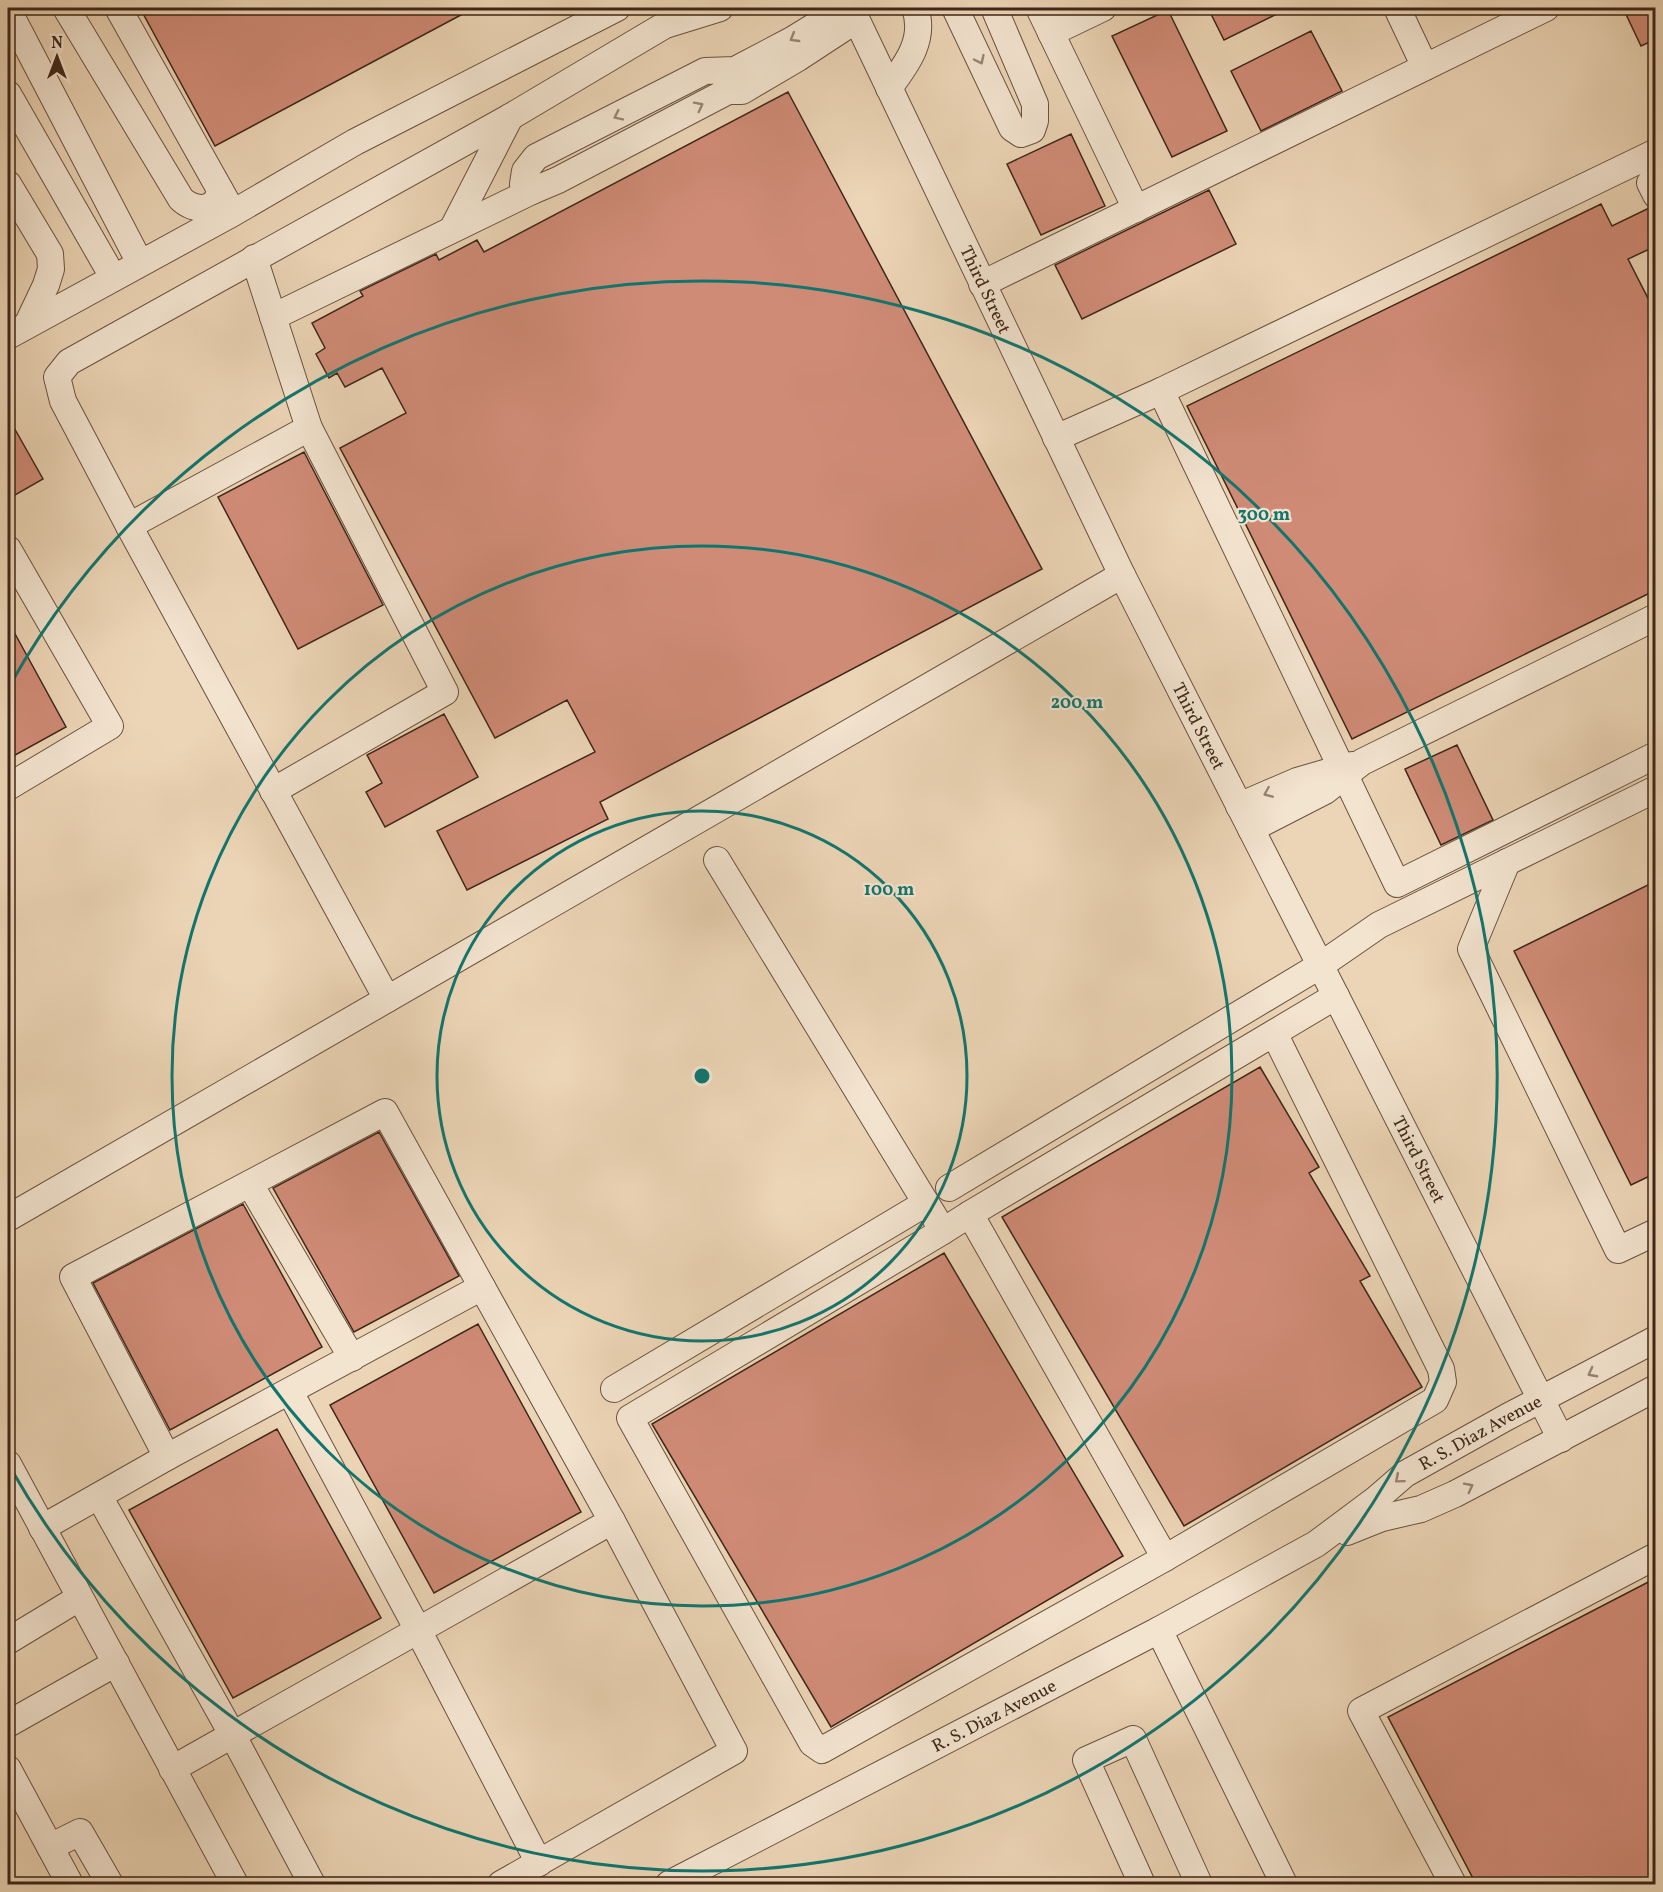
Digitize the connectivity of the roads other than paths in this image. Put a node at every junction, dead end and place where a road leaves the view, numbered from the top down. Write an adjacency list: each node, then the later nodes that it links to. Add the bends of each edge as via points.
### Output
1 (66, 8): 21 (street, via 181,199 201,210 216,203)
2 (118, 8): 21 (street)
3 (617, 8): 23 (street, via 355,142)
4 (720, 8): 18 (street, via 665,25)
5 (915, 8): 16 (street, via 918,36 910,61)
6 (955, 8): 7 (street, one-way to 7, via 1012,128 1021,134 1032,130 1035,104)
7 (994, 8)
8 (1039, 8): 14 (street)
9 (1103, 8): 14 (street)
10 (1397, 8): 15 (street)
11 (1546, 8): 15 (street)
12 (8, 10): 26 (street)
13 (850, 12): 16 (street, Third Street); 24 (street, via 798,58 742,91 728,91 558,180)
14 (1051, 33): 22 (street)
15 (1425, 67): 22 (street)
16 (889, 88): 28 (street, Third Street)
17 (8, 94): 27 (street)
18 (510, 117): 24 (street); 25 (street)
19 (1656, 152): 31 (street)
20 (8, 184): 30 (street, via 50,254 46,285)
21 (220, 190): 23 (street)
22 (1136, 209): 28 (street)
23 (233, 213): 26 (street)
24 (453, 228): 29 (street)
25 (254, 258): 29 (street); 34 (street, via 69,362 57,377 63,401)
26 (140, 263): 27 (street)
27 (113, 277): 30 (street)
28 (982, 284): 33 (street, Third Street)
29 (273, 317): 32 (street)
30 (18, 330)
31 (1161, 391): 33 (street); 39 (street)
32 (309, 428): 34 (street); 42 (street, via 445,692)
33 (1056, 438): 36 (street, Third Street)
34 (129, 526): 42 (street)
35 (8, 549): 40 (street, via 110,726)
36 (1122, 575): 43 (street, Third Street); 49 (street)
37 (1656, 617): 39 (street)
38 (1656, 755): 39 (street, via 1397,884)
39 (1349, 768): 43 (street, one-way to 43, via 1298,781); 44 (street, via 1325,791)
40 (8, 787)
41 (1656, 789): 46 (street)
42 (273, 791): 49 (street)
43 (1239, 806): 44 (street, Third Street)
44 (1251, 829): 47 (street, Third Street)
45 (717, 860): 53 (street)
46 (1507, 862): 47 (street, via 1379,926); 57 (street, via 1471,949 1618,1250)
47 (1321, 965): 48 (street, Third Street); 52 (street)
48 (1336, 996): 50 (street); 64 (street, Third Street)
49 (387, 999): 55 (street)
50 (1274, 1033): 54 (street); 73 (street, via 1441,1369 1443,1382 1435,1400)
51 (250, 1184): 58 (street, via 385,1112); 60 (street); 66 (street, via 73,1277)
52 (949, 1188)
53 (926, 1203): 56 (street); 62 (street)
54 (970, 1215): 56 (street); 73 (street)
55 (8, 1218)
56 (943, 1231): 73 (street, via 630,1418 812,1743 822,1750)
57 (1656, 1232)
58 (482, 1287): 60 (street); 69 (street)
59 (1656, 1340): 64 (street, R. S. Diaz Avenue, one-way to 64)
60 (352, 1358): 63 (street)
61 (1656, 1388): 65 (street, R. S. Diaz Avenue)
62 (614, 1389)
63 (290, 1392): 66 (street); 75 (street)
64 (1542, 1400): 65 (street, Third Street); 71 (street, R. S. Diaz Avenue, one-way to 71, via 1405,1474)
65 (1561, 1439): 71 (street, R. S. Diaz Avenue, one-way to 65, via 1382,1518 1421,1509)
66 (167, 1457): 68 (street)
67 (8, 1464): 70 (street)
68 (99, 1496): 70 (street); 80 (street)
69 (612, 1521): 75 (street); 85 (street, via 734,1751)
70 (42, 1528): 74 (street)
71 (1316, 1544): 76 (street, R. S. Diaz Avenue)
72 (1656, 1556): 96 (street, via 1361,1711)
73 (1165, 1558)
74 (79, 1598): 77 (street); 78 (street)
75 (418, 1630): 80 (street); 85 (street)
76 (1159, 1630): 84 (street); 91 (street, R. S. Diaz Avenue)
77 (8, 1641)
78 (116, 1663): 79 (street); 81 (street)
79 (8, 1725)
80 (232, 1734): 81 (street); 89 (street)
81 (172, 1768): 88 (street)
82 (8, 1769): 83 (street)
83 (50, 1847): 86 (street); 87 (street, via 80,1832)
84 (1269, 1854): 94 (street); 95 (street)
85 (539, 1863): 90 (street)
86 (70, 1884)
87 (110, 1884)
88 (234, 1884)
89 (312, 1884)
90 (501, 1884)
91 (669, 1884)
92 (1142, 1884): 93 (street, via 1086,1760 1133,1739)
93 (1199, 1884)
94 (1261, 1884)
95 (1284, 1884)
96 (1453, 1884)

